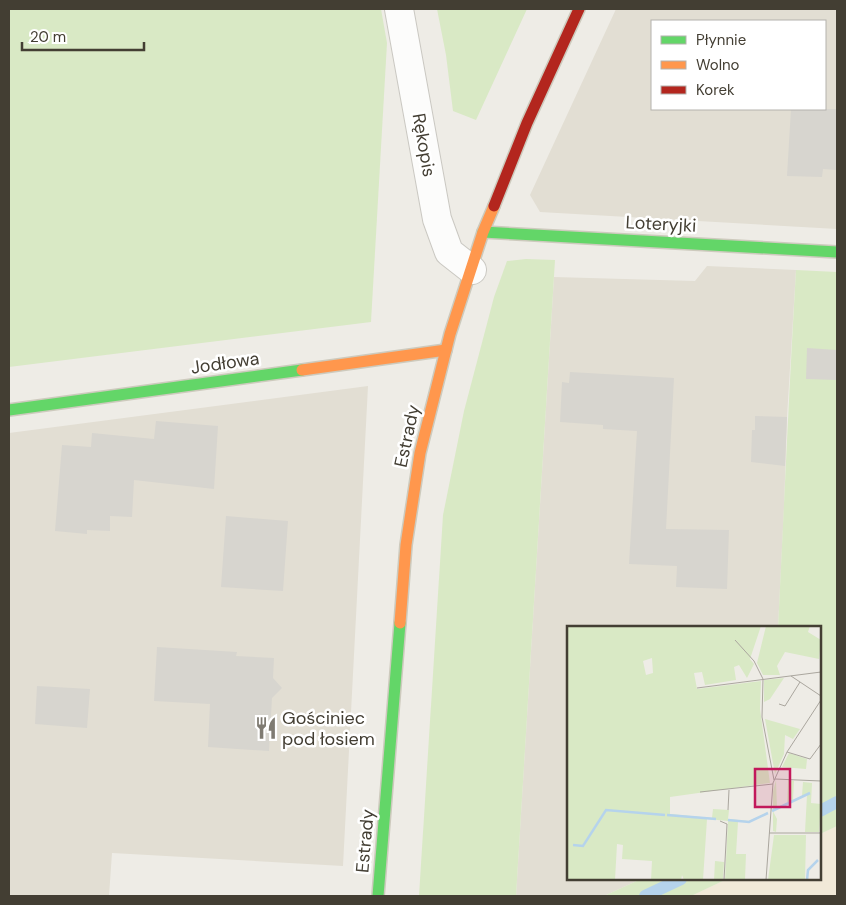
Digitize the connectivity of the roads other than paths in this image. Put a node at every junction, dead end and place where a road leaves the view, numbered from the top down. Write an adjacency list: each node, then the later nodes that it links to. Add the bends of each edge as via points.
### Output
1 (399, 9): 5 (street, Rękopis, via 437,219 449,252)
2 (579, 9): 3 (main road, Estrady, via 527,123)
3 (483, 232): 4 (main road, Loteryjki); 5 (main road, Estrady)
4 (837, 252)
5 (472, 270): 6 (main road, Estrady)
6 (446, 350): 7 (main road, Jodłowa); 8 (main road, Estrady, via 420,453 406,545)
7 (9, 410)
8 (378, 896)

